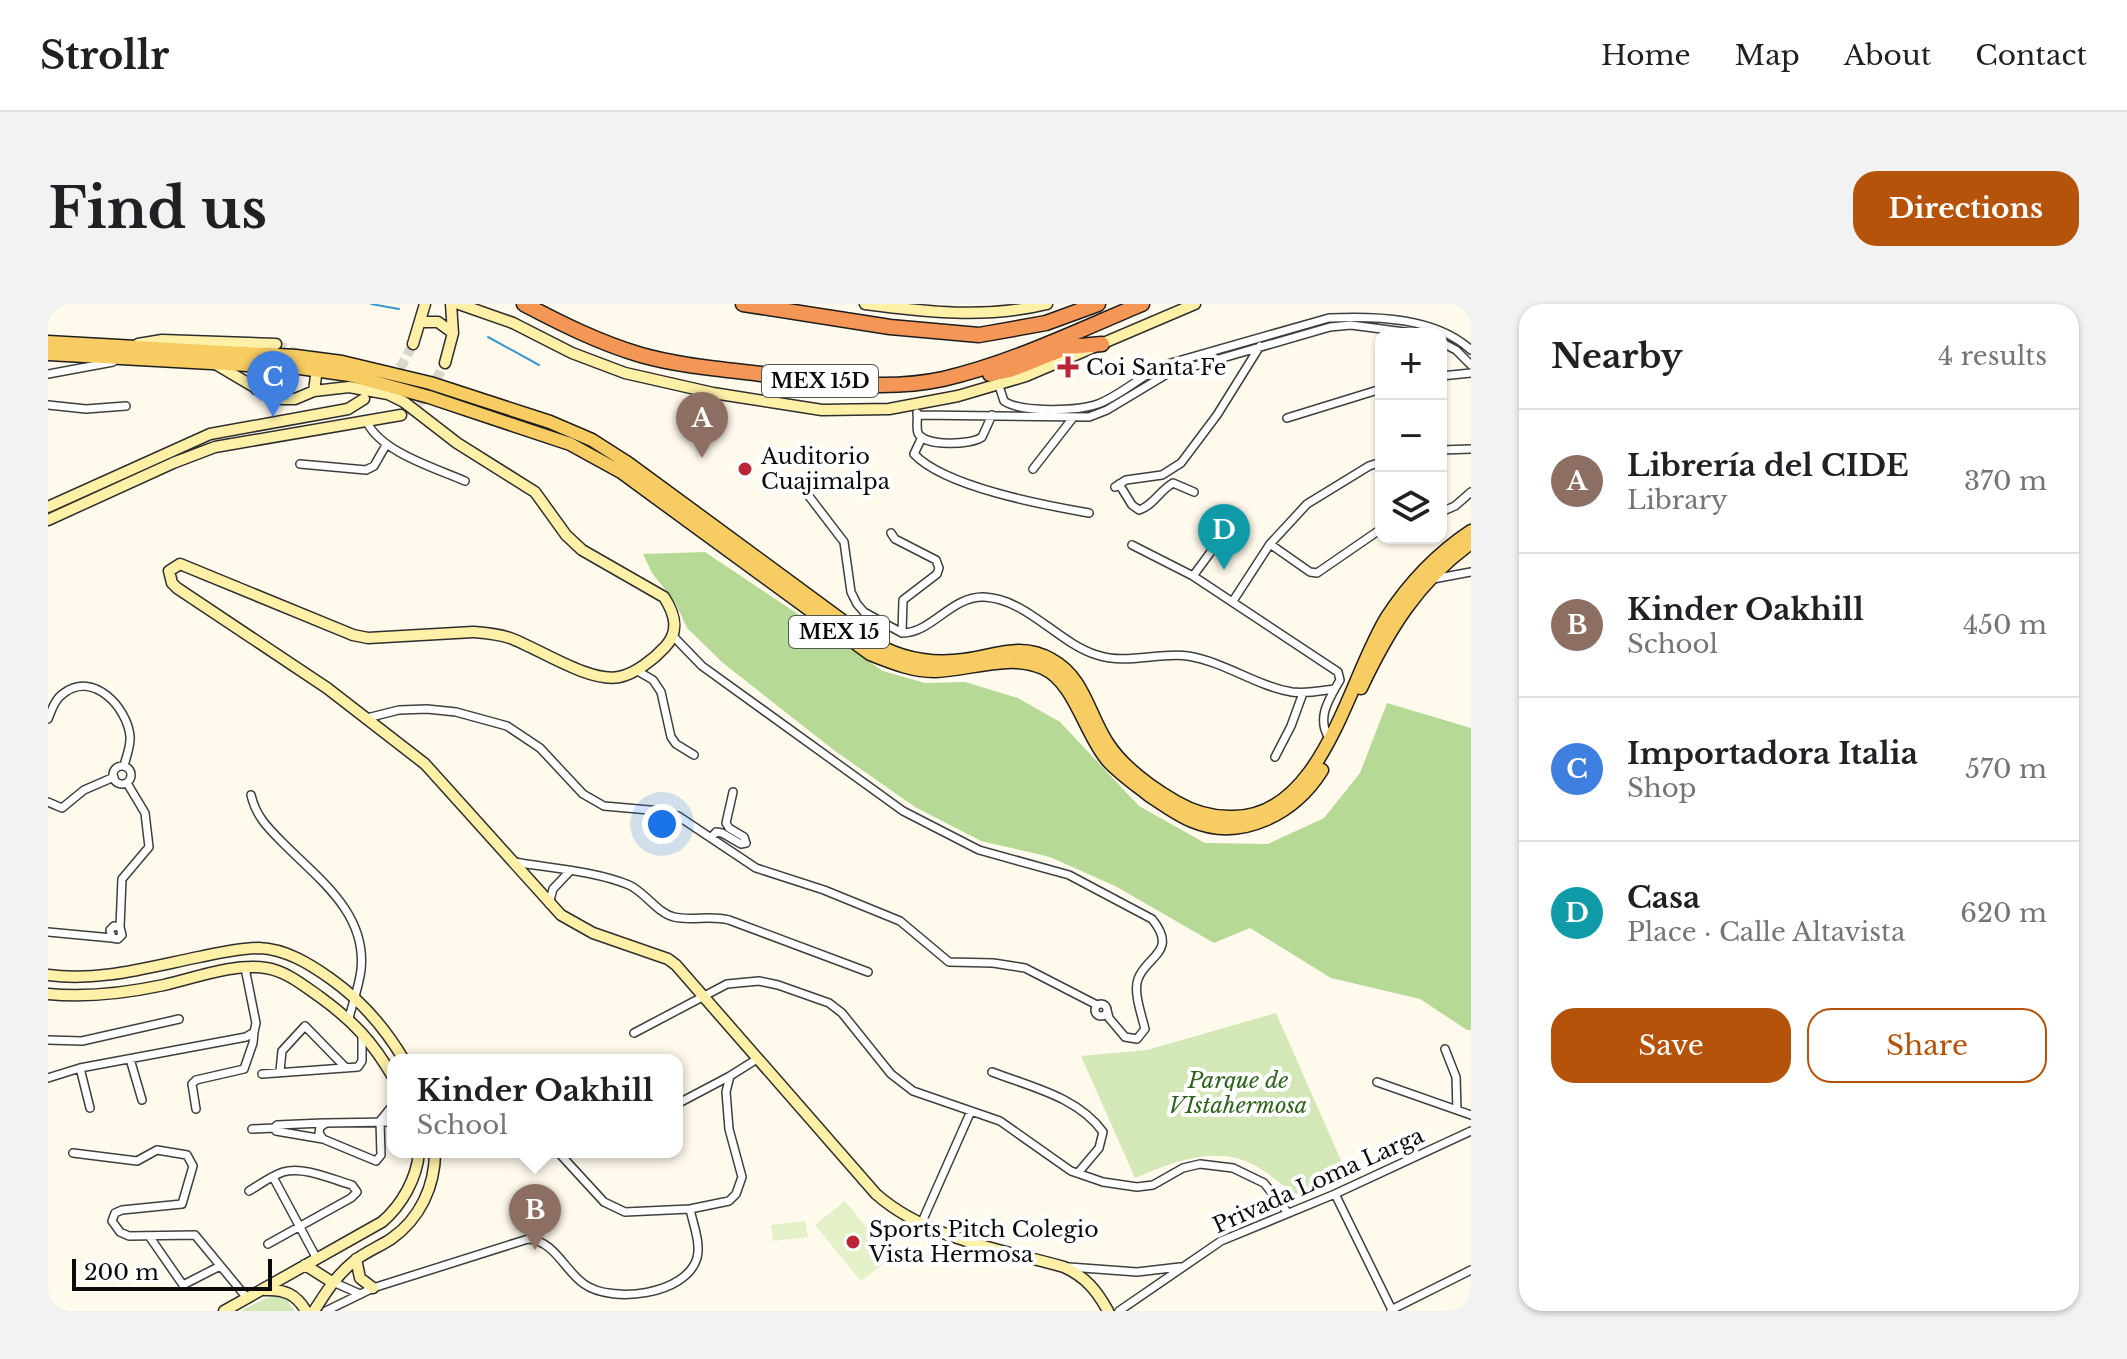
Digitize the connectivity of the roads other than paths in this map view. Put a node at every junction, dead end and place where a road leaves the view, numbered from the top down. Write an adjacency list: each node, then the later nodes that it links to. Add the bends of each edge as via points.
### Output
1 (425, 304): 11 (street)
2 (451, 304): 13 (street)
3 (459, 304): 39 (street, via 625,373 822,410)
4 (524, 304): 32 (highway, MEX 15D, via 631,351 700,367 855,385)
5 (743, 304): 8 (highway, via 979,335 1037,326)
6 (865, 304): 7 (street, via 973,313)
7 (1047, 304)
8 (1098, 304)
9 (1142, 304): 32 (highway, MEX 15D, via 993,366)
10 (1195, 304): 14 (street)
11 (420, 322): 13 (street, via 438,322); 17 (street)
12 (1375, 328): 19 (street, via 1330,327)
13 (453, 333): 23 (street)
14 (1107, 341): 31 (highway, via 1071,342)
15 (48, 342): 21 (main road, MEX 15)
16 (276, 344): 21 (street, via 162,340)
17 (413, 344)
18 (1447, 345): 25 (street)
19 (1260, 346): 43 (street, via 1167,374 1107,410); 55 (street, via 1181,463 1162,475 1117,485 1139,510 1173,483)
20 (1471, 350): 31 (street, via 1424,325 1329,318 1164,365 1087,407 1016,407 1004,401)
21 (131, 352): 22 (main road, MEX 15); 24 (main road, MEX 15); 28 (street); 80 (main road, MEX 15, via 342,362 430,383 571,430 628,463 890,652 916,660 954,661 1015,650 1060,664 1114,753 1164,795 1198,812 1246,817 1279,804 1312,771)
22 (48, 354)
23 (445, 363)
24 (214, 364): 26 (main road, MEX 15); 33 (street)
25 (1471, 365)
26 (266, 366): 33 (street); 71 (main road, MEX 15, via 349,375 396,387 570,444 621,472 870,654 932,671 1010,661 1046,669 1068,691 1093,742 1133,784 1195,822 1226,828 1267,820 1311,787 1385,639)
27 (1471, 373): 29 (street)
28 (48, 374)
29 (1447, 375)
30 (316, 376): 34 (street)
31 (997, 378): 32 (highway); 39 (street)
32 (939, 380)
33 (256, 389): 34 (street, via 284,400)
34 (314, 391): 74 (street, via 349,387 404,402 535,492 582,550 664,597 673,610)
35 (1375, 391): 42 (street)
36 (364, 399): 46 (street, via 348,409)
37 (48, 405): 38 (street)
38 (126, 406)
39 (917, 409): 41 (street); 45 (street)
40 (401, 415): 44 (street)
41 (992, 415): 43 (street); 45 (street, via 977,441)
42 (1287, 418)
43 (1072, 419): 53 (street)
44 (367, 422): 47 (street); 50 (street)
45 (922, 437): 60 (street, via 914,454 949,477)
46 (191, 441): 50 (street); 58 (street)
47 (386, 445): 51 (street, via 366,470); 54 (street)
48 (1471, 449): 49 (street)
49 (1447, 450)
50 (196, 453): 61 (street)
51 (300, 464)
52 (1375, 464): 67 (street, via 1307,504)
53 (1033, 469)
54 (465, 481)
55 (1194, 492)
56 (1471, 492): 59 (street)
57 (808, 495): 73 (street, via 844,542 851,592 864,612)
58 (48, 507)
59 (1447, 509)
60 (1089, 513)
61 (48, 520)
62 (1227, 530): 70 (street)
63 (1471, 531): 80 (main road, MEX 15, via 1429,565 1387,617)
64 (891, 533): 73 (street, via 936,560 939,568 903,600)
65 (1375, 533): 67 (street, via 1317,573)
66 (1471, 543): 71 (main road, MEX 15)
67 (1270, 544): 72 (street)
68 (1132, 545): 70 (street)
69 (1471, 572): 71 (street)
70 (1193, 576): 72 (street)
71 (1426, 581)
72 (1233, 601): 76 (street, via 1341,676)
73 (902, 633): 77 (street, via 917,630 963,601 985,597 1013,606 1099,656 1190,657)
74 (673, 636): 75 (street); 89 (street, via 702,666 903,811 979,850 1069,875 1152,919 1162,938 1157,957 1138,977 1143,1034 1125,1037 1105,1005 1025,968 949,962 900,921 770,874)
75 (636, 670): 78 (street, via 621,677 596,675 490,634 353,635 185,566 169,571 183,593); 81 (street, via 661,692 671,737)
76 (1334, 689): 77 (street); 80 (street, via 1322,721)
77 (1303, 693): 82 (street)
78 (367, 718): 89 (street, via 427,709 496,722 524,735 592,800 678,816); 90 (street, via 425,764)
79 (48, 719): 83 (street, via 62,693 84,687 99,690 122,711 128,725)
80 (1329, 738)
81 (694, 755)
82 (1275, 757)
83 (124, 766): 84 (street, via 114,771); 85 (street, via 131,774)
84 (114, 777): 85 (street); 88 (street, via 84,790 62,808)
85 (127, 783): 93 (street, via 145,813 149,847 122,879 120,927 111,928 112,938)
86 (733, 792): 89 (street, via 726,823 746,843 716,832)
87 (251, 795): 98 (street, via 267,827 341,901 355,923 361,971)
88 (48, 802)
89 (711, 838)
90 (511, 862): 91 (street); 92 (street)
91 (569, 872): 92 (street, via 553,889); 95 (street, via 631,886 668,915 729,920)
92 (549, 904): 99 (street, via 575,925 668,959)
93 (48, 932)
94 (245, 968): 97 (street, via 122,993); 100 (street, via 282,973); 102 (street)
95 (868, 972)
96 (48, 975): 98 (street, via 111,975 261,948 311,965)
97 (48, 994)
98 (355, 996): 100 (street); 107 (street)
99 (704, 996): 104 (street); 109 (street); 124 (street, via 727,984 759,981 829,1003 901,1083)
100 (349, 1018): 103 (street)
101 (179, 1019): 105 (street, via 82,1041)
102 (254, 1032): 108 (street); 122 (street, via 244,1069 194,1081)
103 (362, 1032): 111 (street, via 362,1061); 112 (street)
104 (634, 1033)
105 (48, 1040)
106 (1445, 1049): 123 (street, via 1456,1077)
107 (400, 1054)
108 (130, 1059): 110 (street); 119 (street)
109 (757, 1059): 116 (street); 146 (street, via 876,1194)
110 (80, 1068): 117 (street); 121 (street)
111 (346, 1068): 113 (street); 113 (street, via 305,1026 282,1051)
112 (387, 1068)
113 (280, 1071): 115 (street)
114 (992, 1072): 139 (street, via 1068,1102 1094,1120 1103,1132 1099,1148)
115 (262, 1074)
116 (730, 1076): 120 (street); 143 (street, via 725,1105 741,1185 729,1201)
117 (48, 1078)
118 (1377, 1082): 123 (street)
119 (142, 1100)
120 (683, 1101)
121 (90, 1108)
122 (196, 1109)
123 (1457, 1110): 126 (street)
124 (971, 1111): 139 (street, via 1000,1121); 146 (street)
125 (387, 1112): 127 (street)
126 (1471, 1115)
127 (380, 1121): 128 (street); 129 (street); 133 (street, via 381,1155 376,1161)
128 (387, 1122)
129 (326, 1123): 130 (street); 133 (street, via 319,1130)
130 (274, 1128): 131 (street); 133 (street)
131 (252, 1129)
132 (1471, 1131): 142 (street, Privada Loma Larga)
133 (323, 1139)
134 (73, 1153): 150 (street, via 137,1161 157,1150 187,1155 193,1166 182,1204 122,1210 112,1217 124,1235)
135 (418, 1158): 148 (street, via 397,1207)
136 (419, 1158): 145 (street, via 422,1171 403,1210)
137 (434, 1158): 145 (street, via 431,1187)
138 (563, 1158): 143 (street, via 615,1208 637,1213)
139 (1078, 1173): 144 (street, via 1137,1187 1153,1185 1183,1168 1216,1165 1264,1183)
140 (273, 1177): 141 (street); 147 (street); 147 (street, via 304,1172 356,1188 355,1195)
141 (249, 1191)
142 (1335, 1194): 144 (street, Privada Loma Larga); 172 (street)
143 (690, 1209): 162 (street, via 696,1260 670,1287 641,1293 596,1290 547,1245 528,1239)
144 (1288, 1213): 158 (street, Privada Loma Larga, via 1221,1241)
145 (412, 1220): 151 (street)
146 (921, 1224): 159 (street)
147 (299, 1227): 152 (street); 154 (street)
148 (376, 1227): 149 (street); 151 (street)
149 (365, 1233): 153 (street); 154 (street)
150 (149, 1236): 157 (street, via 195,1235); 157 (street, via 183,1285)
151 (389, 1241): 153 (street)
152 (268, 1244)
153 (373, 1249): 155 (street)
154 (317, 1259): 156 (street)
155 (356, 1259): 161 (street); 162 (street, via 360,1278)
156 (305, 1265): 161 (street); 163 (street)
157 (220, 1266): 165 (street)
158 (1182, 1266): 159 (street, Privada Loma Larga, via 1137,1272); 171 (street, Privada Loma Larga)
159 (1064, 1267): 170 (street, via 1086,1280)
160 (1471, 1270): 172 (street)
161 (332, 1282): 164 (street); 168 (street)
162 (373, 1288): 164 (street)
163 (259, 1291): 165 (street); 167 (street, via 289,1293)
164 (360, 1294): 169 (street)
165 (247, 1298): 166 (street)
166 (224, 1311)
167 (306, 1311)
168 (314, 1311)
169 (326, 1311)
170 (1108, 1311)
171 (1119, 1311)
172 (1390, 1311)

